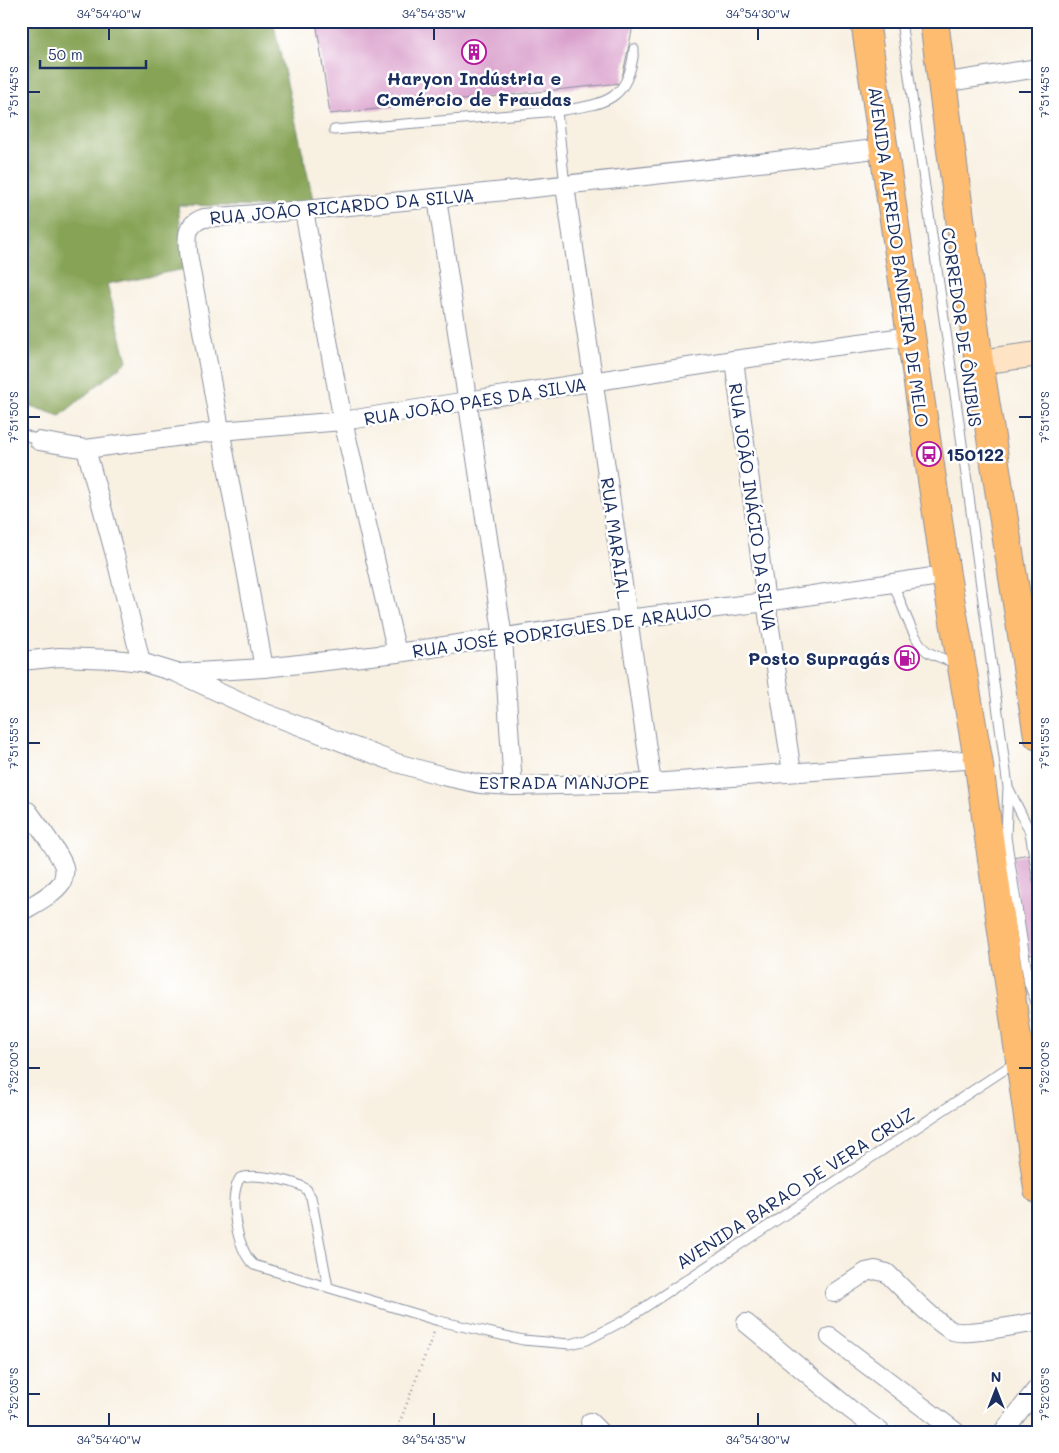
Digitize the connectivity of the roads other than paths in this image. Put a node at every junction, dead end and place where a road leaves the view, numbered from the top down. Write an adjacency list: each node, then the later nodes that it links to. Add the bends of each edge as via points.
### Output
1 (865, 21): 9 (highway, AVENIDA ALFREDO BANDEIRA DE MELO)
2 (901, 21): 40 (lane, CORREDOR DE ÔNIBUS)
3 (934, 21): 6 (highway)
4 (634, 50): 7 (lane, via 633,64 622,89 589,106)
5 (1038, 68): 6 (street)
6 (942, 82): 16 (highway)
7 (557, 111): 8 (lane); 10 (lane)
8 (334, 130)
9 (883, 148): 10 (street, RUA JOÃO RICARDO DA SILVA); 13 (highway, AVENIDA ALFREDO BANDEIRA DE MELO)
10 (565, 186): 11 (street, RUA JOÃO RICARDO DA SILVA); 17 (street, RUA MARAIAL)
11 (437, 198): 12 (street, RUA JOÃO RICARDO DA SILVA); 18 (street)
12 (304, 211): 19 (street); 20 (street, RUA JOÃO RICARDO DA SILVA, via 204,218 190,228 187,240 189,260)
13 (911, 336): 15 (street, RUA JOÃO PAES DA SILVA); 24 (highway, AVENIDA ALFREDO BANDEIRA DE MELO)
14 (1038, 354): 16 (main road)
15 (734, 360): 17 (street, RUA JOÃO PAES DA SILVA); 26 (street, RUA JOÃO INÁCIO DA SILVA)
16 (979, 362): 35 (highway)
17 (595, 382): 18 (street, RUA JOÃO PAES DA SILVA); 27 (street, RUA MARAIAL)
18 (467, 401): 19 (street, RUA JOÃO PAES DA SILVA); 28 (street)
19 (344, 421): 20 (street, RUA JOÃO PAES DA SILVA); 29 (street)
20 (220, 431): 23 (street, RUA JOÃO PAES DA SILVA); 33 (street, RUA JOÃO RICARDO DA SILVA)
21 (21, 433): 22 (lane)
22 (39, 441): 23 (street, RUA JOÃO PAES DA SILVA)
23 (86, 449): 31 (street)
24 (946, 575): 25 (street, RUA JOSÉ RODRIGUES DE ARAUJO); 32 (highway, AVENIDA ALFREDO BANDEIRA DE MELO)
25 (893, 583): 26 (street, RUA JOSÉ RODRIGUES DE ARAUJO); 32 (lane, via 923,648)
26 (766, 602): 27 (street, RUA JOSÉ RODRIGUES DE ARAUJO); 37 (street, RUA JOÃO INÁCIO DA SILVA)
27 (627, 619): 28 (street, RUA JOSÉ RODRIGUES DE ARAUJO); 38 (street, RUA MARAIAL)
28 (503, 638): 29 (street, RUA JOSÉ RODRIGUES DE ARAUJO); 39 (street)
29 (397, 653): 33 (street, RUA JOSÉ RODRIGUES DE ARAUJO)
30 (21, 661): 31 (street, ESTRADA MANJOPE, via 60,657)
31 (141, 662): 34 (street, ESTRADA MANJOPE)
32 (962, 666): 36 (highway, AVENIDA ALFREDO BANDEIRA DE MELO)
33 (264, 668): 34 (street, RUA JOSÉ RODRIGUES DE ARAUJO)
34 (177, 673): 39 (street, ESTRADA MANJOPE, via 255,709 397,763 471,782)
35 (1038, 736)
36 (978, 759): 37 (street, ESTRADA MANJOPE); 45 (highway, AVENIDA ALFREDO BANDEIRA DE MELO)
37 (792, 772): 38 (street, ESTRADA MANJOPE)
38 (652, 783): 39 (street, ESTRADA MANJOPE)
39 (513, 786)
40 (1008, 786): 42 (lane, CORREDOR DE ÔNIBUS, via 1030,832); 44 (lane, CORREDOR DE ÔNIBUS, via 1006,837 1029,984)
41 (24, 808): 43 (street, via 58,855 64,876 52,891)
42 (1038, 881)
43 (21, 912)
44 (1038, 1007)
45 (1020, 1059): 46 (highway, AVENIDA ALFREDO BANDEIRA DE MELO); 47 (lane, AVENIDA BARAO DE VERA CRUZ, via 627,1319 586,1340 570,1344 523,1340 439,1321)
46 (1038, 1189)
47 (328, 1287): 47 (lane, AVENIDA BARAO DE VERA CRUZ, via 307,1190 279,1179 240,1178 234,1202 239,1236 250,1261 261,1268)
48 (834, 1293): 50 (street, via 866,1272 875,1270 887,1273 943,1325 955,1332)
49 (746, 1322): 53 (street)
50 (1038, 1322)
51 (830, 1337): 54 (street)
52 (1038, 1386): 55 (street)
53 (881, 1432)
54 (956, 1432)
55 (1003, 1432)

